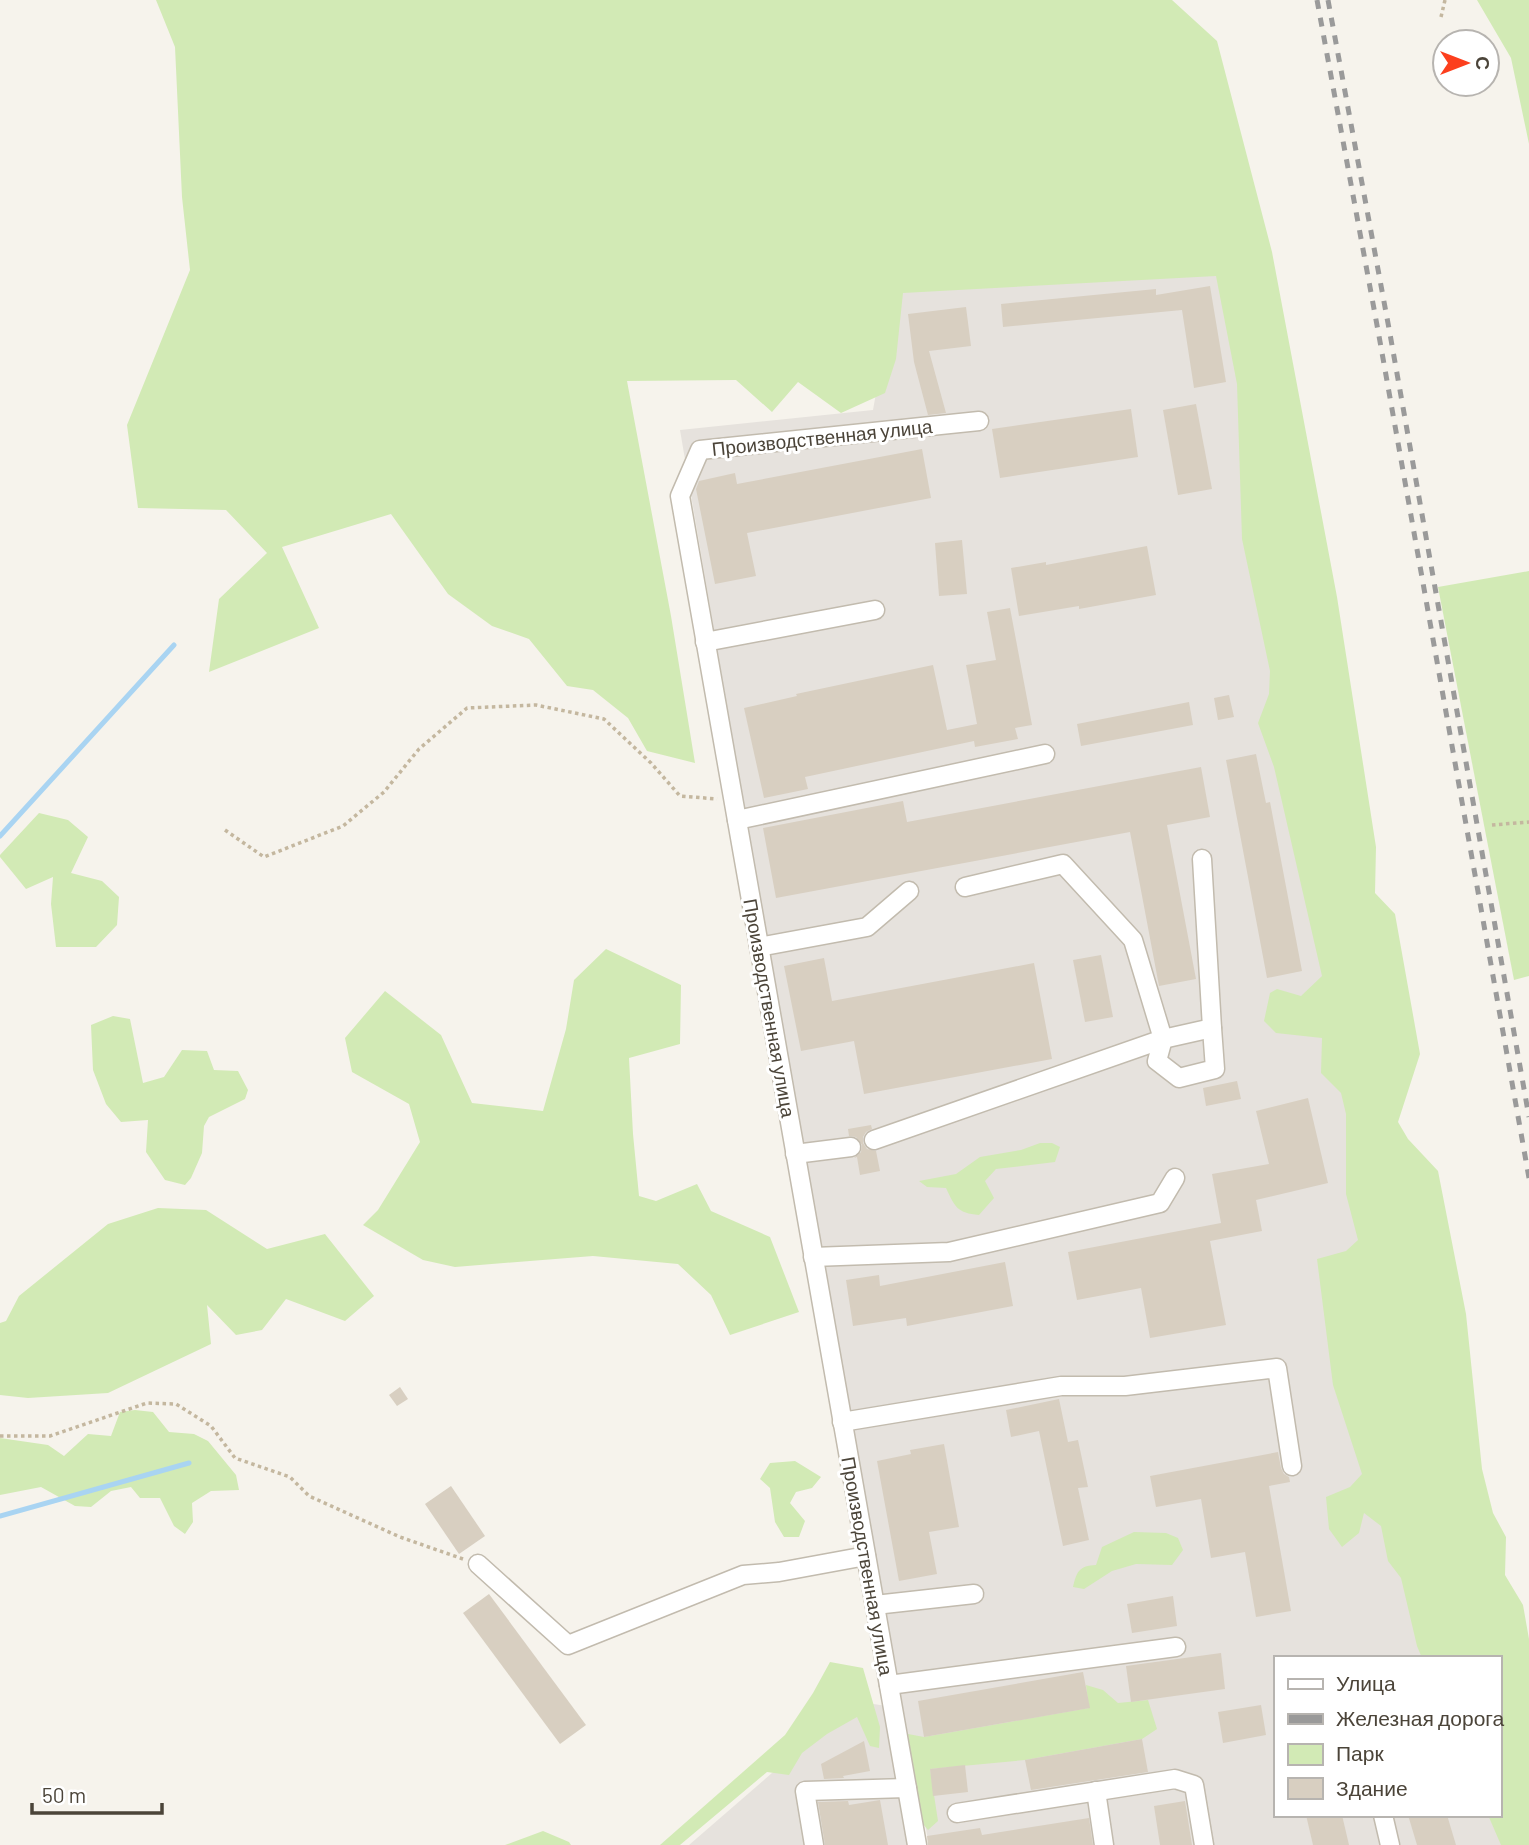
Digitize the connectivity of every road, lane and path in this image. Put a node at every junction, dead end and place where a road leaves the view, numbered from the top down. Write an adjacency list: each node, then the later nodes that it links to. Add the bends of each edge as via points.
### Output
1 (1445, 0): 2 (path)
2 (1441, 17)
3 (979, 421): 5 (street, Производственная улица, via 700,450 680,496)
4 (874, 610): 5 (street)
5 (705, 642): 7 (street, Производственная улица)
6 (1045, 754): 8 (street)
7 (733, 800): 8 (street, Производственная улица); 11 (path, via 680,796 604,719 536,705 467,708 419,750 384,792 342,826 264,857)
8 (737, 820): 15 (street, Производственная улица)
9 (1529, 822): 10 (path)
10 (1492, 825)
11 (225, 830)
12 (1202, 859): 16 (street)
13 (965, 887): 17 (street, via 1063,864 1133,940)
14 (909, 891): 15 (street, via 867,927)
15 (759, 947): 20 (street, Производственная улица)
16 (1212, 1028): 17 (street); 17 (street, via 1215,1069 1179,1078 1157,1061)
17 (1163, 1039): 18 (street)
18 (874, 1140)
19 (851, 1147): 20 (street)
20 (795, 1154): 22 (street, Производственная улица)
21 (1175, 1178): 22 (street, via 1160,1203 949,1252)
22 (813, 1257): 23 (street, Производственная улица)
23 (842, 1422): 25 (street, via 1061,1386 1125,1386 1276,1368); 26 (street, Производственная улица)
24 (0, 1436): 27 (path, via 50,1436 147,1402 176,1404 211,1426 235,1458 290,1477 309,1496 400,1537)
25 (1292, 1466)
26 (866, 1556): 27 (street, via 743,1575 568,1645); 29 (street, Производственная улица)
27 (478, 1564)
28 (974, 1594): 29 (street)
29 (874, 1605): 31 (street, Производственная улица)
30 (1176, 1647): 31 (street)
31 (889, 1685): 32 (street, Производственная улица)
32 (907, 1788): 36 (street, via 805,1791); 37 (street, Производственная улица)
33 (1096, 1791): 34 (street); 38 (street); 39 (street, via 1175,1779 1194,1785)
34 (957, 1813)
35 (1383, 1817): 40 (street)
36 (814, 1845)
37 (917, 1845)
38 (1104, 1845)
39 (1204, 1845)
40 (1390, 1845)

